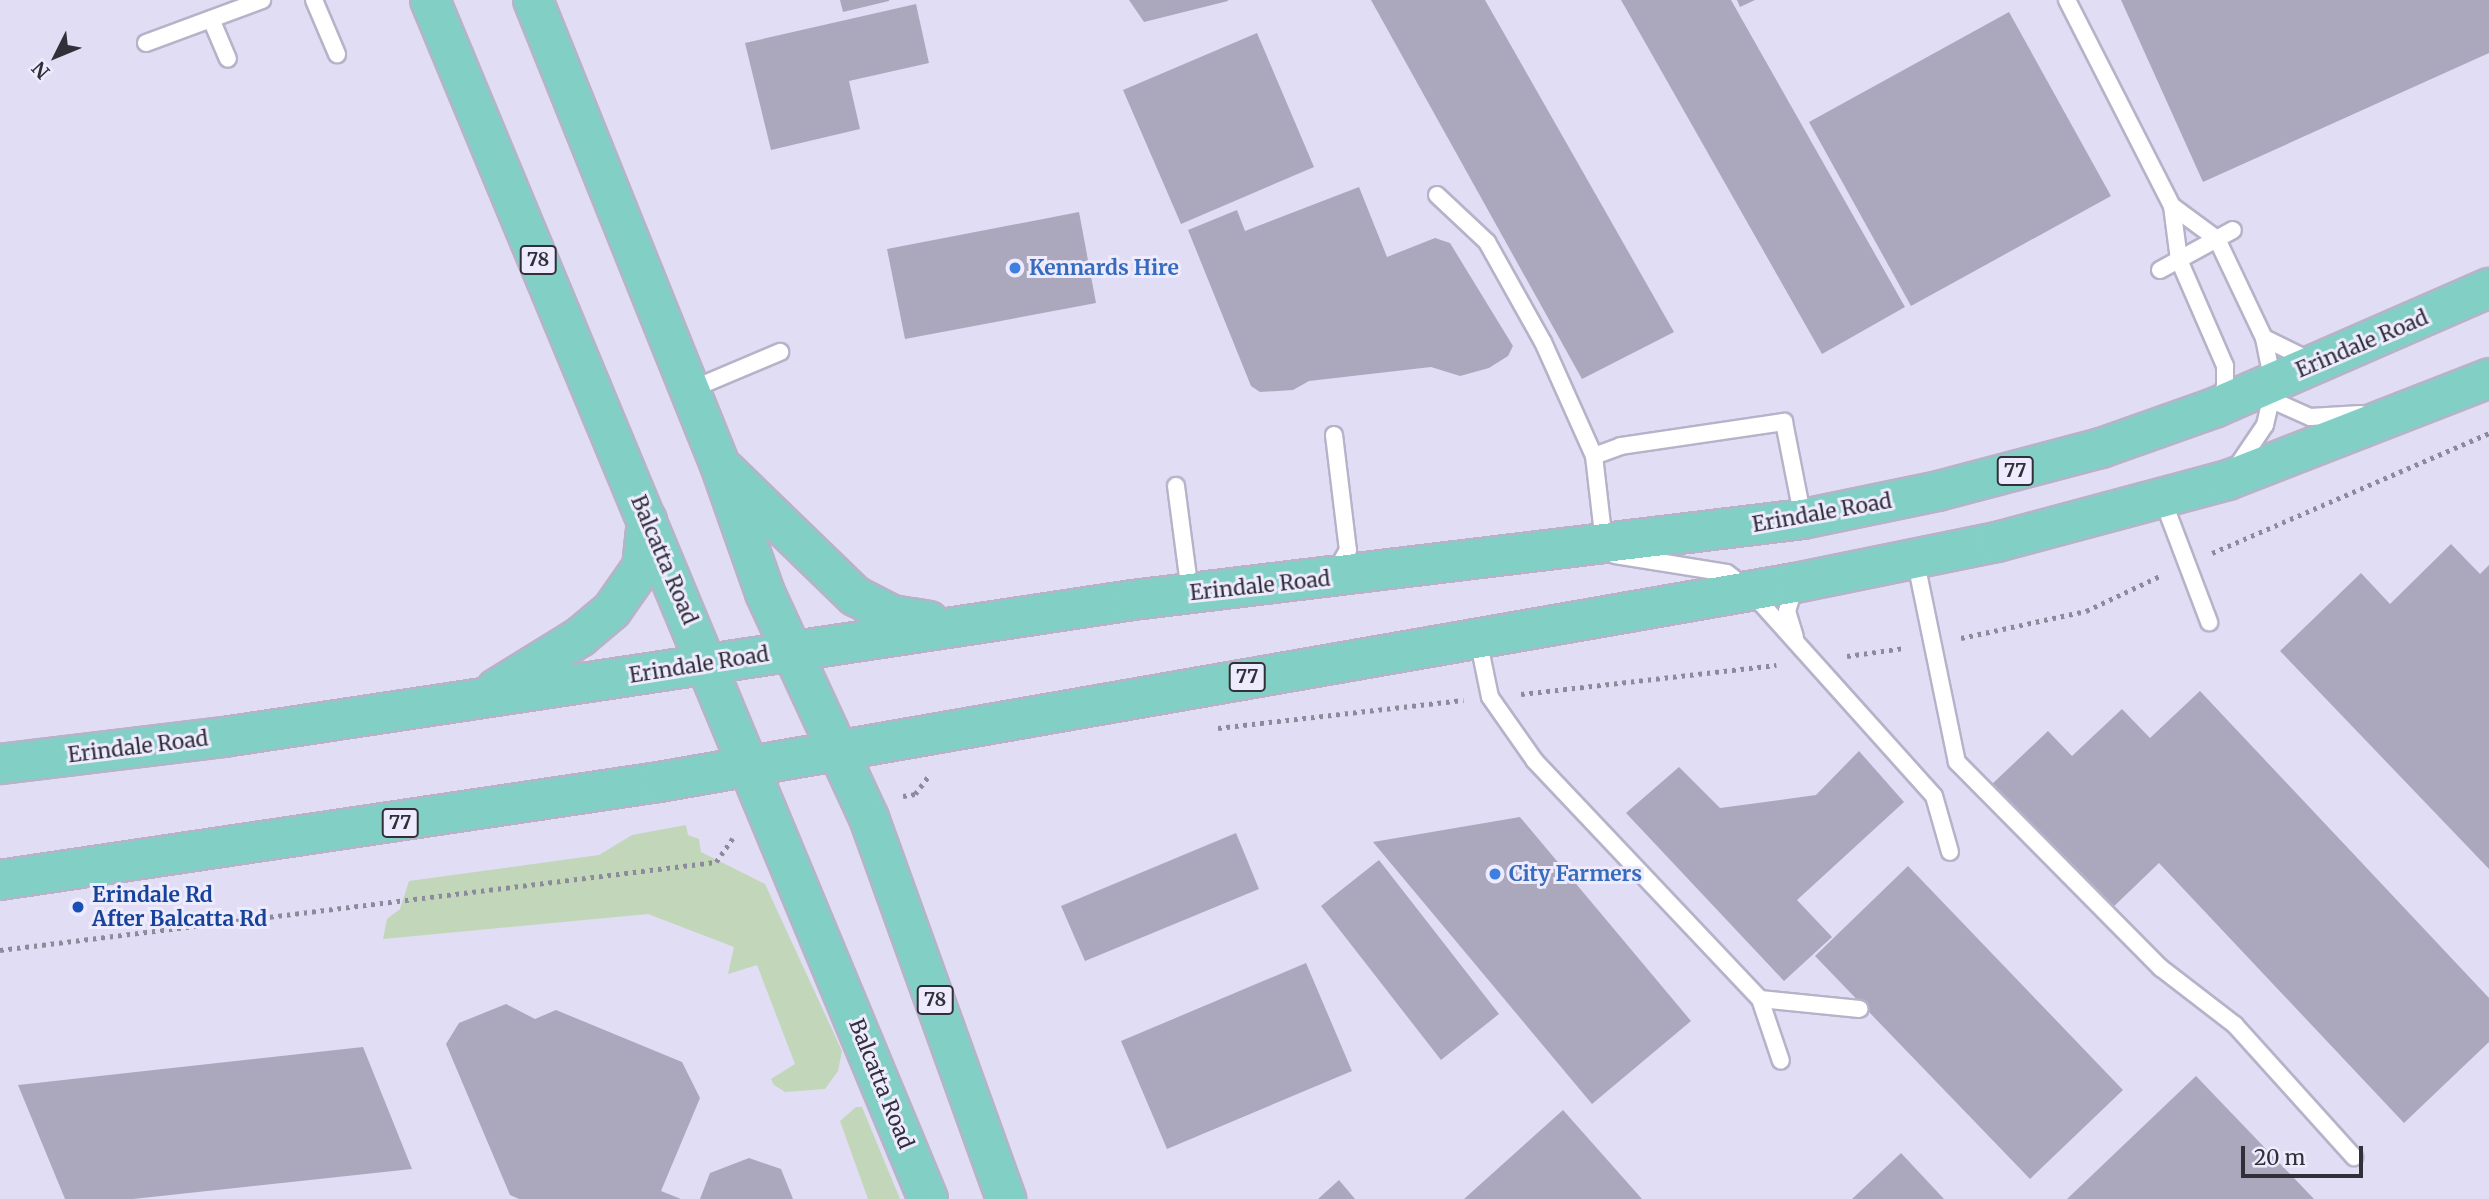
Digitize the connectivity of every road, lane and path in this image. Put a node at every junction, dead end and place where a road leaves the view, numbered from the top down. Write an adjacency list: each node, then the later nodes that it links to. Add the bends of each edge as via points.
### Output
1 (262, 0): 6 (lane)
2 (314, 0): 8 (lane)
3 (429, 0): 31 (main road, Balcatta Road / 78)
4 (533, 0): 22 (main road, 78)
5 (2067, 0): 11 (lane)
6 (219, 11): 7 (lane); 9 (lane)
7 (146, 44)
8 (337, 54)
9 (228, 59)
10 (1437, 195): 26 (lane, via 1487,242 1543,342)
11 (2172, 206): 13 (lane); 14 (lane)
12 (2233, 230): 13 (lane)
13 (2217, 239): 14 (lane); 17 (lane)
14 (2179, 260): 15 (lane); 20 (lane)
15 (2160, 271)
16 (2489, 288): 19 (main road, Erindale Road / 77)
17 (2264, 338): 19 (lane, via 2286,353); 20 (lane)
18 (780, 352): 22 (lane)
19 (2318, 363): 20 (main road, Erindale Road / 77)
20 (2255, 385): 23 (lane, via 2310,417); 28 (lane, via 2265,425); 32 (main road, Erindale Road / 77, via 2214,408 2101,449 1938,491)
21 (2486, 386): 23 (main road, 77)
22 (690, 390): 27 (main road, 78)
23 (2407, 412): 28 (main road, 77)
24 (2489, 433): 35 (path)
25 (1334, 435): 36 (lane, via 1348,550 1342,565)
26 (1594, 456): 32 (lane, via 1620,446 1784,422); 33 (lane)
27 (720, 464): 41 (main road, via 855,596 892,615); 45 (main road, 78, via 765,593)
28 (2228, 480): 30 (main road, 77)
29 (1176, 486): 39 (lane)
30 (2162, 498): 34 (main road, 77); 35 (lane)
31 (647, 519): 47 (main road, Balcatta Road / 78); 48 (main road, via 642,568 612,610 580,637)
32 (1803, 519): 33 (main road, Erindale Road / 77)
33 (1588, 547): 36 (main road, Erindale Road / 77); 38 (lane, via 1727,573)
34 (1915, 558): 37 (main road, 77); 43 (lane)
35 (2184, 565): 40 (lane); 43 (path, via 2086,611)
36 (1326, 579): 39 (main road, Erindale Road / 77)
37 (1795, 583): 38 (main road, 77); 44 (lane, via 1787,611)
38 (1750, 591): 42 (main road, 77); 44 (lane)
39 (1190, 593): 41 (main road, Erindale Road / 77)
40 (2209, 622)
41 (949, 625): 45 (main road, Erindale Road / 77)
42 (1478, 637): 49 (lane); 51 (main road, 77)
43 (1933, 643): 46 (path); 63 (lane, via 1957,762 2161,968 2235,1025)
44 (1798, 645): 46 (lane)
45 (791, 650): 47 (main road, Erindale Road / 77); 51 (main road, 78)
46 (1812, 661): 49 (path); 57 (lane, via 1934,796)
47 (707, 663): 48 (main road, Erindale Road / 77); 53 (main road, Balcatta Road / 78)
48 (482, 697): 52 (main road, Erindale Road / 77, via 224,737)
49 (1490, 697): 50 (path); 60 (lane, via 1535,761)
50 (1210, 729)
51 (839, 748): 53 (main road, 77); 65 (main road, 78)
52 (0, 764)
53 (750, 764): 58 (main road, 77, via 382,826); 64 (main road, Balcatta Road)
54 (931, 773): 55 (path)
55 (915, 794)
56 (735, 835): 59 (path, via 716,862)
57 (1950, 852)
58 (0, 880)
59 (0, 950)
60 (1760, 999): 61 (lane); 62 (lane)
61 (1860, 1009)
62 (1781, 1061)
63 (2354, 1157)
64 (928, 1199)
65 (1006, 1199)

